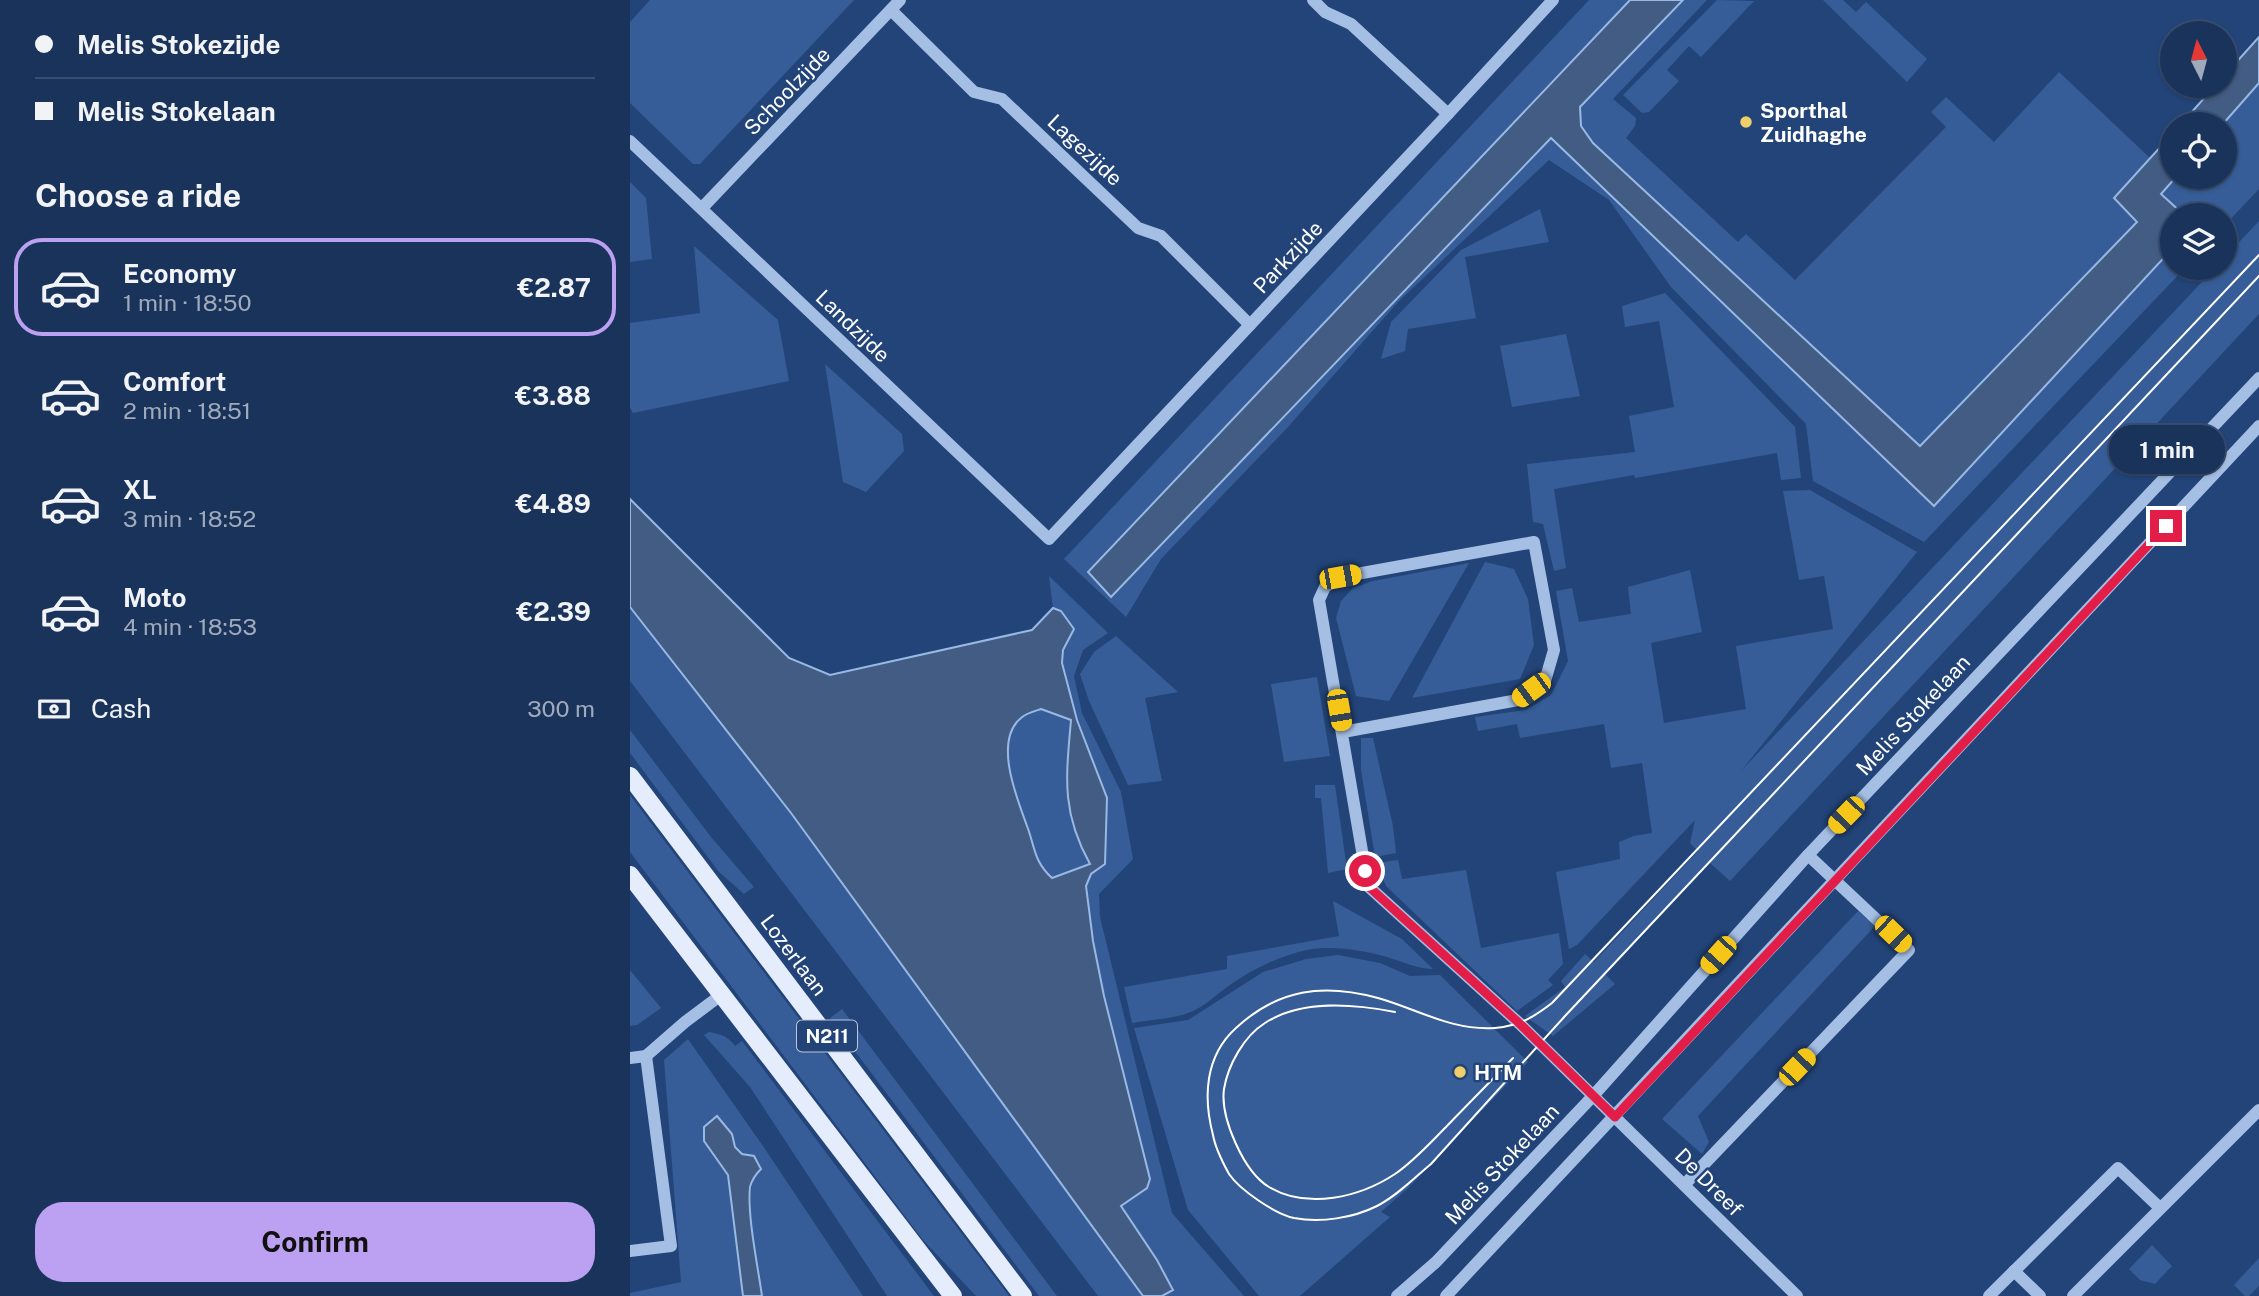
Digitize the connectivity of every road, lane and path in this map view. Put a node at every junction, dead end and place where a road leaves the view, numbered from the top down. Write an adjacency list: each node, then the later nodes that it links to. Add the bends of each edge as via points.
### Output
1 (1313, 0): 4 (street, via 1325,12 1351,24)
2 (1553, 0): 4 (street, Parkzijde)
3 (895, 5): 6 (street, Schoolzijde); 7 (street, Lagezijde, via 974,92 1002,99 1138,228 1161,236)
4 (1448, 114): 7 (street, Parkzijde)
5 (630, 141): 6 (street, Landzijde)
6 (702, 208): 10 (street, Landzijde)
7 (1250, 325): 10 (street, Parkzijde)
8 (2259, 378): 13 (street, Melis Stokelaan)
9 (2259, 426): 15 (street)
10 (1049, 539)
11 (1343, 732): 11 (street, De Dreef, via 1319,600 1325,587 1340,577 1534,542 1554,650 1545,681 1518,700); 19 (street, De Dreef, via 1368,886)
12 (630, 776): 27 (main road, Lozerlaan / N211)
13 (1808, 855): 15 (street); 19 (street, Melis Stokelaan)
14 (630, 875): 16 (main road, N211)
15 (1836, 880): 21 (street); 22 (street, via 1909,950)
16 (722, 995): 17 (street); 26 (main road, N211)
17 (646, 1056): 18 (street); 24 (street, via 671,1246)
18 (630, 1058)
19 (1593, 1096): 21 (street, De Dreef); 28 (street, Melis Stokelaan, via 1436,1262)
20 (2259, 1110): 23 (street)
21 (1615, 1117): 22 (street, De Dreef); 29 (street)
22 (1685, 1184): 30 (street, De Dreef)
23 (2160, 1208): 25 (street, via 2118,1168); 33 (street)
24 (630, 1251)
25 (2014, 1271): 31 (street); 32 (street)
26 (953, 1296)
27 (1023, 1296)
28 (1397, 1296)
29 (1446, 1296)
30 (1797, 1296)
31 (1989, 1296)
32 (2040, 1296)
33 (2073, 1296)

